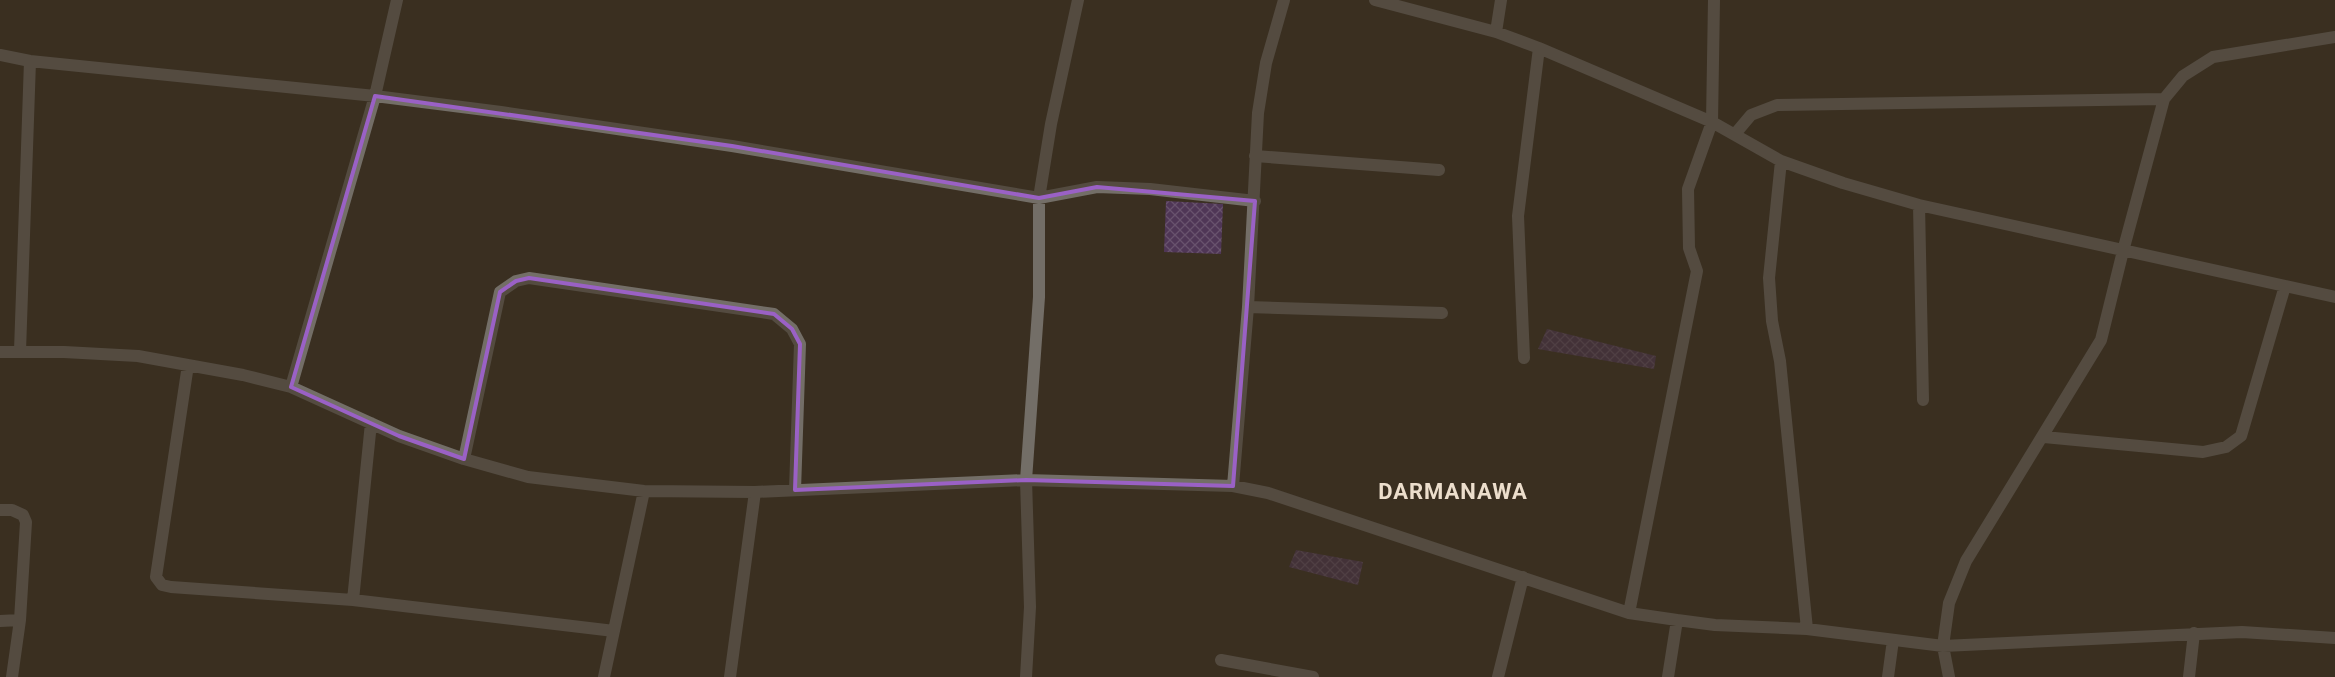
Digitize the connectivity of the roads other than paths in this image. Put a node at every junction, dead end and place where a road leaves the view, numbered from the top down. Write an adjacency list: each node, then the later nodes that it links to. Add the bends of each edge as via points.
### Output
1 (397, 0): 12 (street)
2 (1078, 0): 19 (street, via 1050,124)
3 (1284, 0): 16 (street, via 1266,63)
4 (1375, 0): 7 (street)
5 (1500, 0): 7 (street)
6 (1714, 0): 14 (street)
7 (1496, 32): 9 (street)
8 (2335, 37): 13 (street, via 2213,57 2182,76)
9 (1539, 48): 14 (street); 29 (street, via 1518,216)
10 (0, 55): 11 (street)
11 (30, 61): 12 (street); 27 (street)
12 (375, 96): 19 (street, via 732,146); 31 (street)
13 (2164, 99): 15 (street, via 1777,105 1751,115); 22 (street)
14 (1712, 122): 15 (street); 44 (street, via 1688,189 1689,248 1697,271)
15 (1735, 134): 17 (street)
16 (1255, 156): 18 (street); 20 (street)
17 (1781, 161): 21 (street); 48 (street, via 1769,278)
18 (1439, 170)
19 (1039, 198): 20 (street, via 1097,187 1150,189); 36 (street, via 1039,297)
20 (1255, 201): 25 (street)
21 (1919, 205): 22 (street); 32 (street)
22 (2123, 251): 23 (street); 34 (street, via 2101,340)
23 (2285, 286): 24 (street); 34 (street, via 2240,436 2226,447 2203,452)
24 (2335, 297)
25 (1248, 306): 26 (street); 37 (street)
26 (1442, 313)
27 (20, 351): 28 (street); 30 (street, via 138,356)
28 (0, 352)
29 (1524, 358)
30 (188, 365): 31 (street, via 243,374); 43 (street, via 156,577 162,585 171,587)
31 (291, 387): 33 (street)
32 (1923, 400)
33 (371, 423): 35 (street); 43 (street)
34 (2044, 437): 53 (street, via 1966,561 1949,603)
35 (464, 459): 38 (street, via 500,292 516,281 529,278 774,314 792,330 800,344); 39 (street, via 528,477)
36 (1026, 480): 37 (street); 38 (street); 58 (street, via 1030,607)
37 (1233, 486): 42 (street, via 1268,493)
38 (795, 490): 40 (street)
39 (644, 491): 40 (street); 49 (street)
40 (755, 492): 57 (street)
41 (0, 510): 45 (street, via 12,510 23,515 26,522)
42 (1522, 577): 44 (street); 60 (street)
43 (353, 600): 49 (street)
44 (1629, 612): 46 (street)
45 (20, 620): 47 (street); 55 (street)
46 (1677, 620): 48 (street); 61 (street)
47 (0, 621)
48 (1807, 629): 52 (street)
49 (614, 632): 56 (street)
50 (2194, 633): 51 (street, via 2242,632); 53 (street); 64 (street)
51 (2335, 638)
52 (1893, 640): 53 (street); 62 (street)
53 (1943, 646): 63 (street)
54 (1221, 660): 59 (street)
55 (12, 677)
56 (604, 677)
57 (730, 677)
58 (1028, 677)
59 (1313, 677)
60 (1498, 677)
61 (1668, 677)
62 (1888, 677)
63 (1949, 677)
64 (2189, 677)

